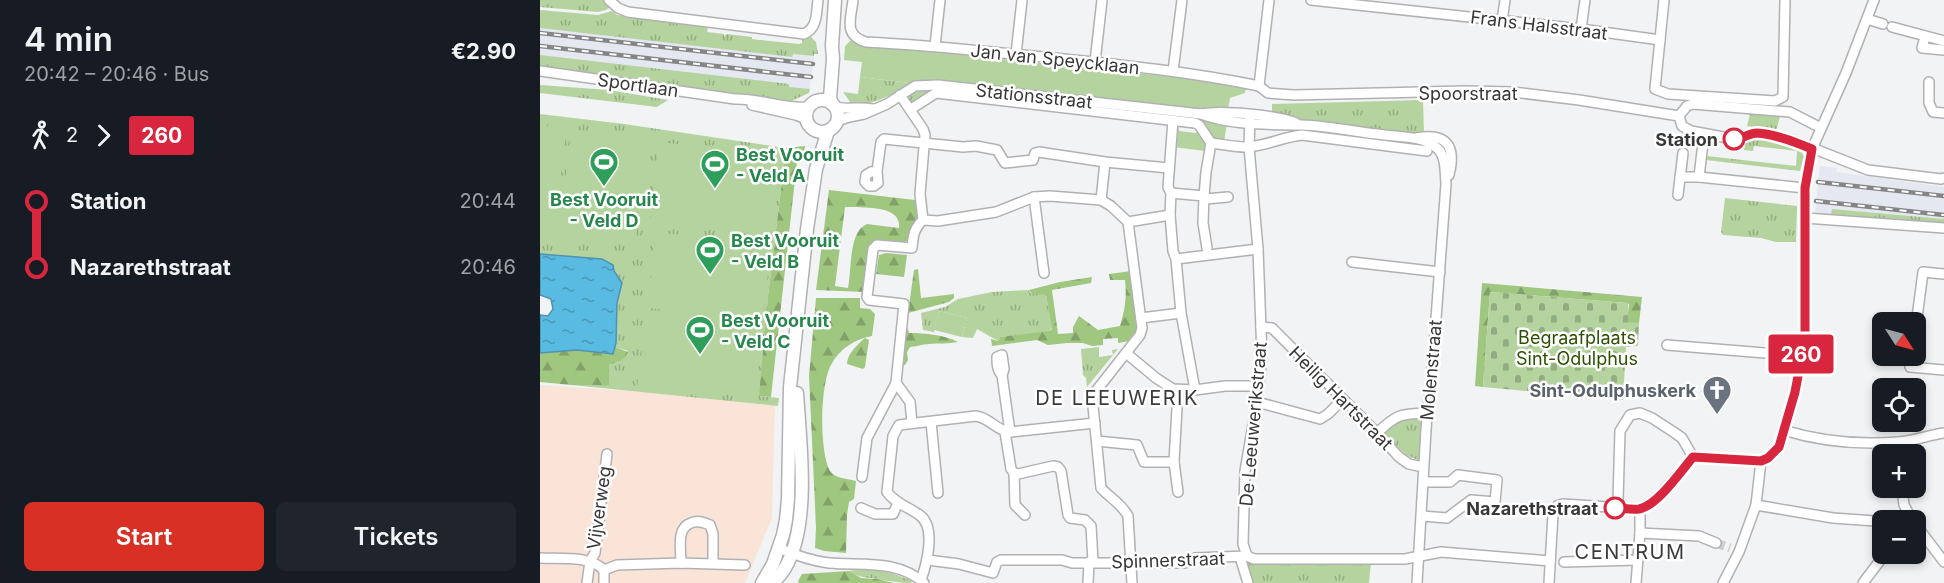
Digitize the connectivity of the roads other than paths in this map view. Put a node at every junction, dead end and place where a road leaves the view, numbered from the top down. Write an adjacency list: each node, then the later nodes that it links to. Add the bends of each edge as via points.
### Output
1 (609, 0): 2 (street, via 628,12 804,34 816,23)
2 (818, 0)
3 (835, 0): 34 (main road, via 830,98)
4 (853, 0): 23 (street, Jan van Speycklaan, via 850,28 858,39)
5 (940, 0): 23 (street)
6 (1022, 0): 25 (street)
7 (1102, 0): 26 (street)
8 (1182, 0): 28 (street)
9 (1269, 0): 30 (street)
10 (1311, 0): 16 (street, Frans Halsstraat)
11 (1505, 0): 18 (street)
12 (1585, 0): 19 (street)
13 (1664, 0): 21 (street)
14 (1785, 0): 21 (street, via 1783,97 1775,101 1668,94 1655,89)
15 (1874, 0): 17 (street)
16 (1380, 4): 18 (street, Frans Halsstraat)
17 (1867, 19): 20 (street); 40 (street)
18 (1502, 21): 19 (street, Frans Halsstraat)
19 (1581, 29): 21 (street, Frans Halsstraat)
20 (1925, 37): 22 (street); 24 (street, via 1922,48)
21 (1660, 40)
22 (1944, 41)
23 (934, 46): 25 (street, Jan van Speycklaan)
24 (1944, 50)
25 (1016, 54): 26 (street, Jan van Speycklaan)
26 (1095, 62): 28 (street, Jan van Speycklaan)
27 (540, 71): 34 (street, Sportlaan)
28 (1173, 71): 30 (street, Jan van Speycklaan)
29 (1929, 82): 35 (street, via 1933,112)
30 (1258, 86): 36 (street, Spoorstraat, via 1268,93 1294,95 1527,93)
31 (900, 95): 32 (street, Stationsstraat); 33 (street); 37 (street, Stationsstraat, via 915,86 938,85 1201,114 1213,111)
32 (873, 109): 34 (street, Stationsstraat); 39 (street, Stationsstraat)
33 (911, 109): 38 (street, Stationsstraat, via 936,93); 43 (street, via 923,129)
34 (820, 111): 39 (main road, via 838,114); 41 (main road, via 818,131); 50 (main road)
35 (1944, 113)
36 (1679, 116): 40 (street, via 1693,104 1776,110 1800,116); 42 (street, via 1685,129)
37 (1250, 119): 45 (street, De Leeuwerikstraat); 56 (street, Stationsstraat, via 1282,119 1301,125 1414,138 1437,136 1450,148 1452,157)
38 (1173, 120): 44 (street, Stationsstraat, via 1199,125); 51 (street)
39 (837, 121): 41 (main road)
40 (1821, 128): 46 (street)
41 (828, 131): 50 (main road)
42 (1704, 134): 46 (street, via 1738,139 1756,133 1792,140); 54 (street)
43 (923, 143): 49 (street, via 997,150 1005,163 1028,162 1039,152); 52 (street, via 885,139 881,142); 66 (street)
44 (1210, 143): 45 (street); 62 (street)
45 (1249, 147): 47 (street, via 1302,135); 70 (street, De Leeuwerikstraat)
46 (1812, 149): 55 (street, via 1868,170); 57 (street)
47 (1427, 151)
48 (1681, 154): 53 (street)
49 (1105, 162): 51 (street); 63 (street)
50 (816, 168): 83 (main road)
51 (1169, 168): 58 (street)
52 (877, 171)
53 (1678, 174): 54 (street); 59 (street)
54 (1699, 177): 57 (street)
55 (1944, 178)
56 (1446, 184): 73 (street, Molenstraat)
57 (1805, 188): 65 (street)
58 (1170, 193): 62 (street); 64 (street)
59 (1677, 193)
60 (1034, 197): 63 (street); 66 (street, via 996,212); 74 (street)
61 (1228, 197): 62 (street)
62 (1205, 198): 69 (street)
63 (1101, 200): 67 (street)
64 (1170, 216): 67 (street); 71 (street)
65 (1805, 218): 68 (street); 82 (street, via 1806,317)
66 (923, 220): 87 (street, via 913,235 912,248 877,245 873,249 867,297 904,304)
67 (1128, 222): 78 (street)
68 (1944, 228)
69 (1207, 248)
70 (1258, 249): 71 (street); 79 (street, De Leeuwerikstraat)
71 (1176, 259): 77 (street)
72 (1352, 262): 73 (street)
73 (1440, 272): 93 (street, Molenstraat)
74 (1044, 273)
75 (1944, 274): 76 (street, via 1923,272)
76 (1918, 312)
77 (1181, 313): 78 (street); 90 (street)
78 (1141, 318): 81 (street, via 1140,335)
79 (1261, 327): 88 (street, De Leeuwerikstraat); 91 (street, Heilig Hartstraat, via 1272,328)
80 (1667, 345): 82 (street)
81 (1126, 353): 89 (street, via 1162,383); 96 (street, via 1092,396)
82 (1801, 356): 97 (street)
83 (794, 362): 124 (main road, via 788,499); 125 (main road, via 801,499)
84 (1910, 366): 85 (street)
85 (1944, 370)
86 (1002, 375): 98 (street)
87 (896, 383): 95 (street, via 910,402); 109 (street, via 867,438)
88 (1258, 386): 90 (street); 92 (street, De Leeuwerikstraat)
89 (1178, 390): 90 (street); 106 (street)
90 (1195, 390)
91 (1342, 399): 92 (street, via 1320,419); 99 (street, Heilig Hartstraat)
92 (1257, 402): 126 (street, De Leeuwerikstraat, via 1245,471)
93 (1426, 413): 99 (street, via 1400,415); 107 (street, Molenstraat)
94 (931, 422): 95 (street); 98 (street, via 984,417); 112 (street)
95 (912, 423): 113 (street, via 899,425 892,436 886,489)
96 (1095, 423): 98 (street); 101 (street)
97 (1783, 430): 102 (street, via 1808,438); 105 (street, via 1779,447)
98 (1008, 432): 108 (street)
99 (1377, 433): 107 (street, Heilig Hartstraat, via 1399,457)
100 (1944, 433): 102 (street)
101 (1096, 441): 106 (street, via 1137,445 1144,462); 134 (street, via 1101,488 1128,516)
102 (1899, 442)
103 (607, 454): 131 (street, Vijverweg, via 596,553)
104 (1693, 457): 105 (street); 116 (street, via 1676,433 1640,413 1630,415 1620,431); 117 (street, via 1657,498)
105 (1761, 461): 114 (street)
106 (1174, 462): 111 (street)
107 (1423, 467): 110 (street, Molenstraat)
108 (1014, 473): 118 (street, via 1015,505); 133 (street, via 1058,467 1068,515 1091,526)
109 (862, 477)
110 (1424, 482): 119 (street, Molenstraat); 119 (street, via 1450,482 1458,475 1497,480 1495,502 1471,500 1447,518)
111 (1178, 492)
112 (938, 493)
113 (898, 503): 115 (street, via 893,514 887,515); 129 (street, via 924,518 928,526)
114 (1756, 505): 120 (street); 154 (street)
115 (861, 508)
116 (1620, 508): 117 (street); 132 (street, via 1557,506)
117 (1640, 509): 121 (street)
118 (1025, 515)
119 (1422, 516): 128 (street, Molenstraat)
120 (1872, 521)
121 (1640, 533): 123 (street, via 1699,536); 130 (street)
122 (1926, 538): 136 (street)
123 (1716, 543)
124 (779, 548): 125 (street); 146 (main road)
125 (792, 554): 143 (street, via 828,563 884,565 910,573); 147 (main road)
126 (1244, 557): 128 (street, Spinnerstraat); 134 (street, Spinnerstraat); 150 (street, De Leeuwerikstraat)
127 (540, 558): 131 (street)
128 (1418, 558): 132 (street, Spinnerstraat, via 1441,552); 151 (street, Molenstraat)
129 (928, 560): 142 (street, Spinnerstraat, via 959,564); 143 (street)
130 (1638, 560): 135 (street); 153 (street)
131 (590, 561): 141 (street); 144 (street, Vijverweg)
132 (1550, 561): 152 (street)
133 (1091, 562): 134 (street, Spinnerstraat); 142 (street, Spinnerstraat, via 1002,560 997,562); 148 (street)
134 (1132, 562): 149 (street)
135 (1564, 562)
136 (1944, 562)
137 (681, 563): 138 (street); 138 (street, via 681,530 695,521 710,525); 141 (street, via 617,565)
138 (713, 563): 140 (street)
139 (1877, 564): 155 (street)
140 (745, 565)
141 (604, 570): 145 (street)
142 (993, 578)
143 (922, 582)
144 (587, 583)
145 (604, 583)
146 (762, 583)
147 (773, 583)
148 (1088, 583)
149 (1132, 583)
150 (1248, 583)
151 (1417, 583)
152 (1549, 583)
153 (1636, 583)
154 (1723, 583)
155 (1863, 583)

